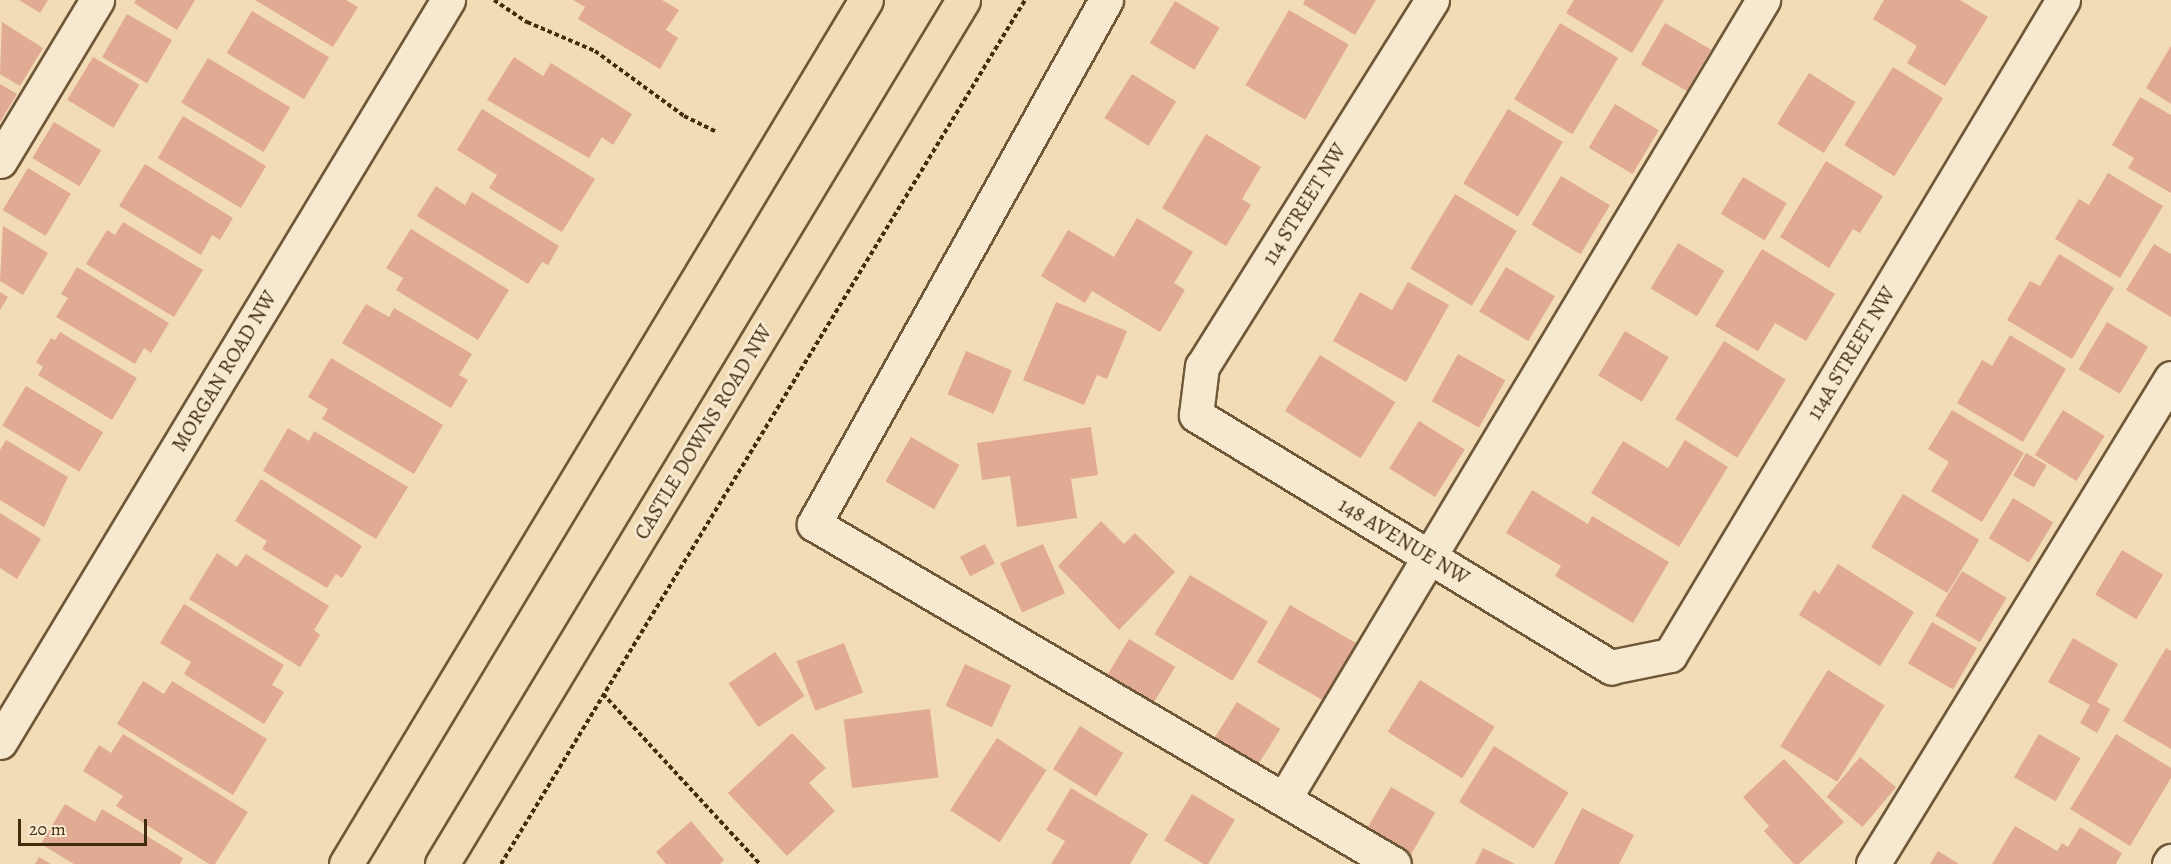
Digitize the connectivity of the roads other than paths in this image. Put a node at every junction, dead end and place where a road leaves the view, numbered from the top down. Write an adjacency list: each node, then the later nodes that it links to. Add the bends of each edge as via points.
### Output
1 (97, 0): 9 (street)
2 (448, 0): 14 (street, MORGAN ROAD NW)
3 (866, 0): 16 (main road)
4 (963, 0): 17 (main road, CASTLE DOWNS ROAD NW)
5 (1106, 0): 15 (street, via 814,524)
6 (1431, 0): 11 (street, 114 STREET NW, via 1202,366)
7 (1763, 0): 12 (street)
8 (2063, 0): 13 (street, 114A STREET NW, via 1670,655)
9 (0, 161)
10 (2171, 378): 19 (street)
11 (1196, 415): 12 (street, 148 AVENUE NW)
12 (1429, 557): 13 (street, 148 AVENUE NW); 15 (street)
13 (1611, 667)
14 (0, 742)
15 (1284, 799): 18 (street)
16 (346, 864)
17 (442, 864)
18 (1394, 864)
19 (1873, 864)

